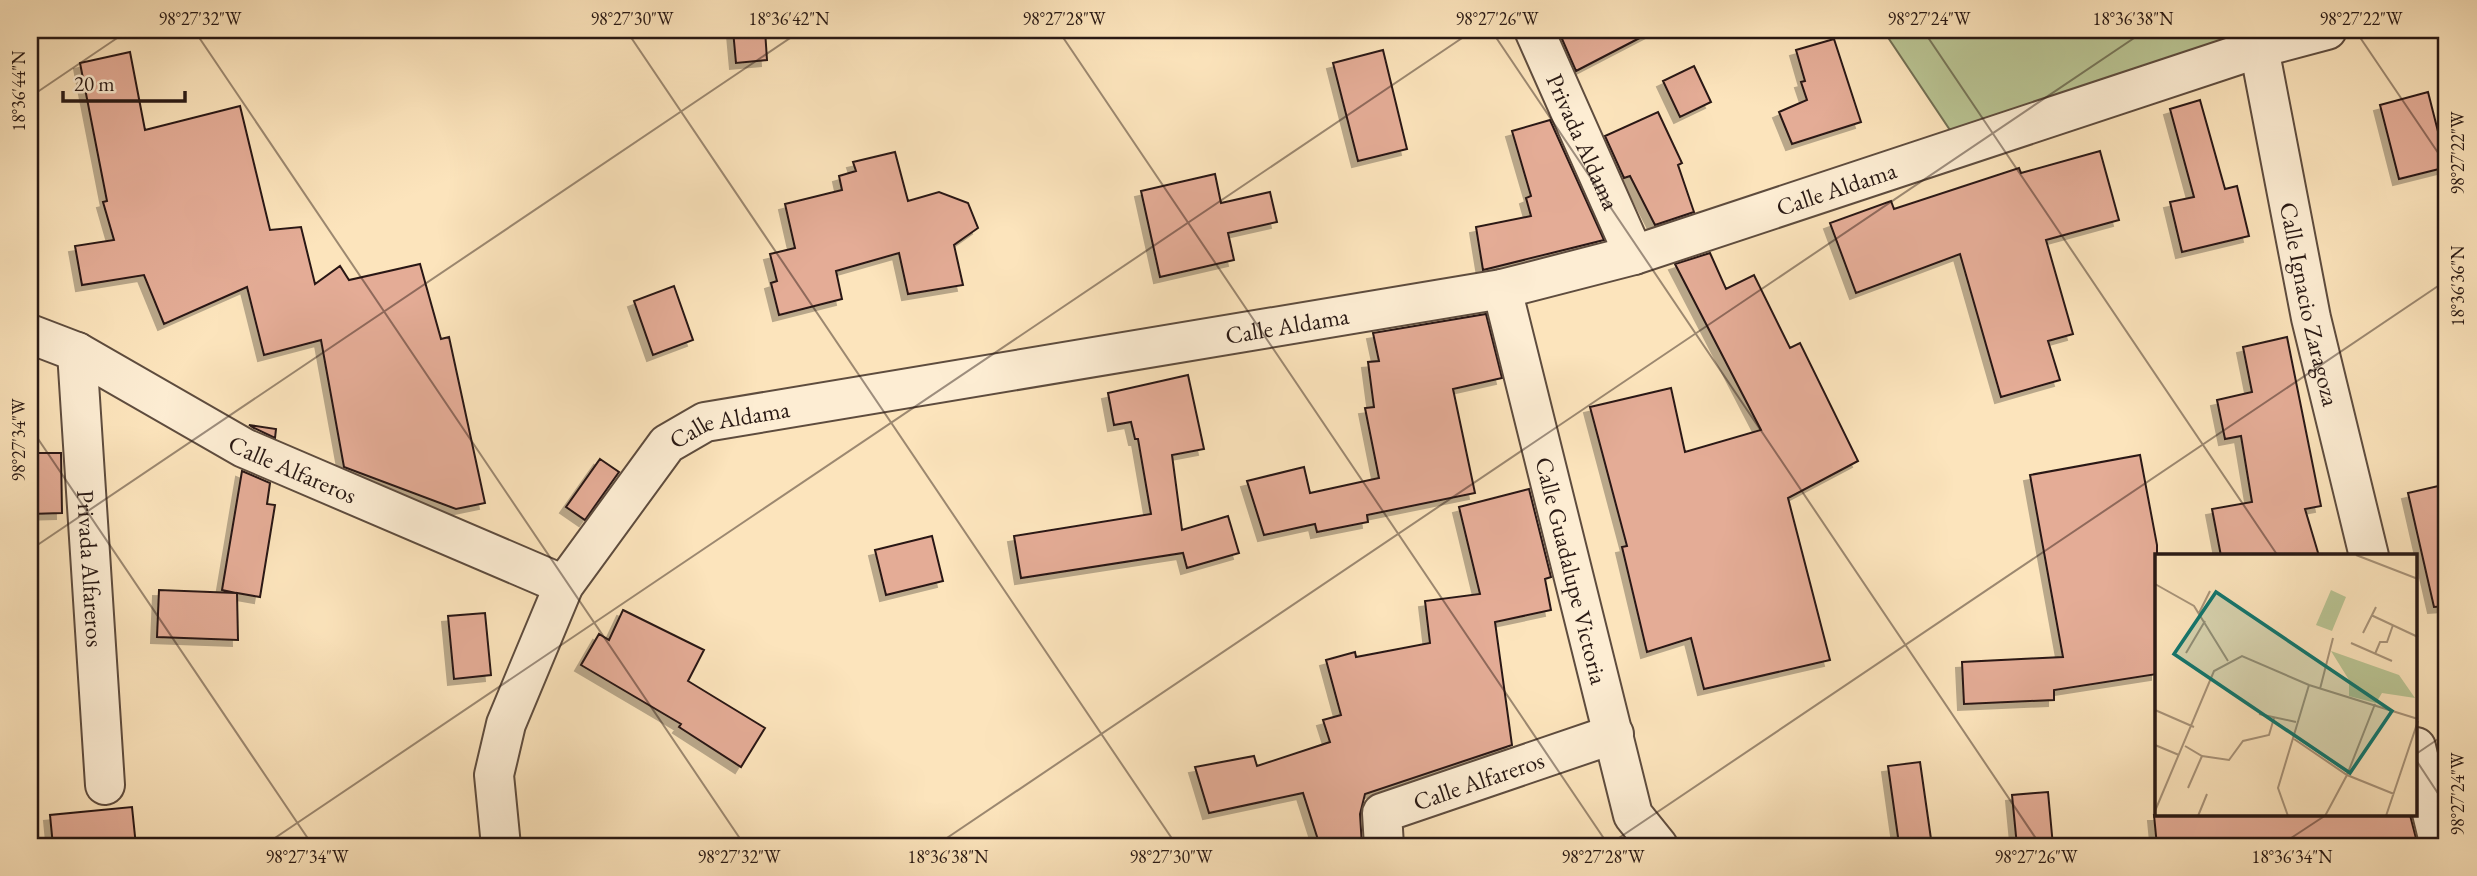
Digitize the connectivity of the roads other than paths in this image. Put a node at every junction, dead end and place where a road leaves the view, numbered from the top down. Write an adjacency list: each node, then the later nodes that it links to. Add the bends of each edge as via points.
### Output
1 (1534, 30): 4 (street, Privada Aldama)
2 (2327, 30): 3 (street, Calle Aldama)
3 (2259, 48): 4 (street, Calle Aldama); 8 (street, Calle Ignacio Zaragoza, via 2311,318)
4 (1634, 255): 5 (street, Calle Aldama)
5 (1502, 289): 9 (street, Calle Aldama, via 705,422 667,444); 10 (street, Calle Guadalupe Victoria)
6 (30, 334): 7 (street, Calle Alfareros)
7 (77, 352): 9 (street, Calle Alfareros, via 244,448); 12 (street, Privada Alfareros)
8 (2369, 554)
9 (564, 585): 14 (street, Calle Aldama, via 506,724 494,775)
10 (1614, 734): 13 (street, Calle Alfareros, via 1382,813); 15 (street, Calle Guadalupe Victoria, via 1633,815)
11 (2418, 755): 16 (street)
12 (105, 785)
13 (1378, 845)
14 (501, 846)
15 (1658, 846)
16 (2440, 846)

